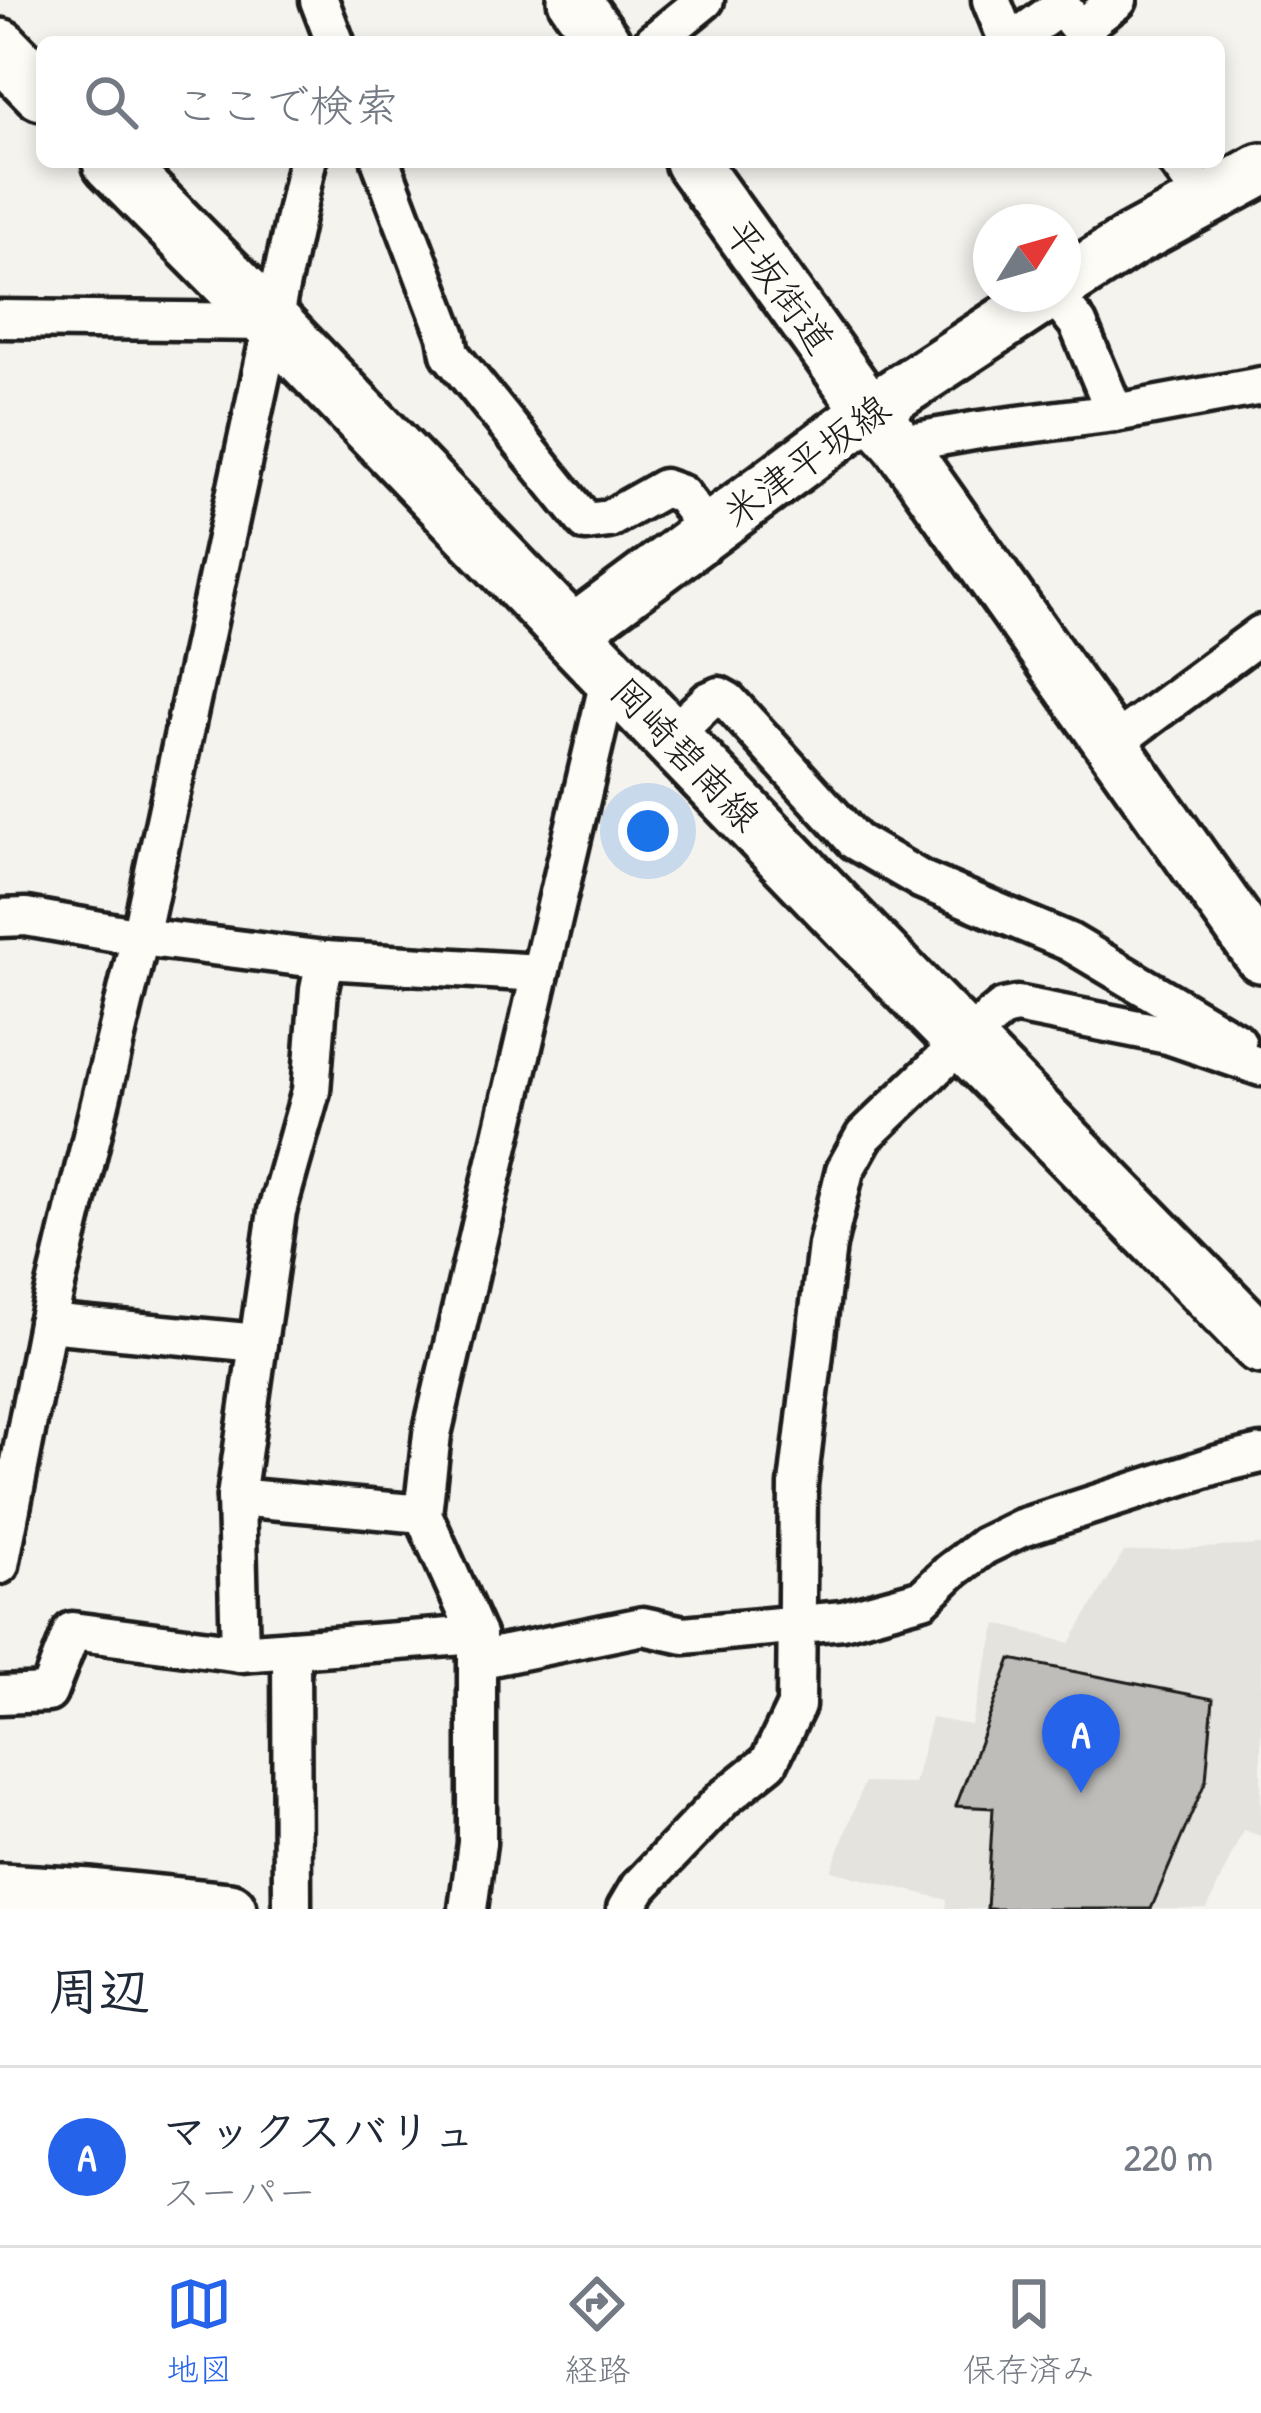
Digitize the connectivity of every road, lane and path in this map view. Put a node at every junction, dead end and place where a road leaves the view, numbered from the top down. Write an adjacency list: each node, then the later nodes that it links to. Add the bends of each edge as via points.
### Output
1 (319, 0): 7 (street)
2 (344, 0): 8 (street)
3 (574, 0): 9 (main road)
4 (706, 0): 10 (street)
5 (991, 0): 11 (street)
6 (1118, 0): 13 (street)
7 (332, 36)
8 (335, 36)
9 (600, 36)
10 (661, 36)
11 (1007, 36)
12 (1018, 36): 13 (street, via 1060,5)
13 (1084, 36)
14 (0, 48): 15 (main road)
15 (36, 85)
16 (118, 168): 26 (main road, 岡崎碧南線)
17 (306, 168): 26 (street)
18 (383, 168): 30 (street, via 450,354 586,522 609,519 664,488 681,494)
19 (695, 168): 29 (main road, 平坂街道)
20 (1261, 170): 21 (main road)
21 (1191, 181): 22 (main road, via 1132,240)
22 (1081, 273)
23 (1029, 312): 29 (main road, 米津平坂線)
24 (1067, 312): 28 (street)
25 (0, 319): 26 (street)
26 (271, 322): 31 (main road, 岡崎碧南線); 37 (street)
27 (1261, 386): 28 (street)
28 (1115, 413): 29 (street)
29 (885, 427): 30 (main road, 米津平坂線); 35 (main road, 平坂街道)
30 (709, 531): 31 (main road, 米津平坂線)
31 (570, 634): 33 (main road, 岡崎碧南線)
32 (1261, 634): 35 (street)
33 (610, 676): 34 (main road, 岡崎碧南線); 40 (street)
34 (669, 738): 41 (main road, 岡崎碧南線); 42 (street, via 719,696 855,841 922,880 1070,942)
35 (1112, 745): 38 (main road)
36 (0, 917): 37 (street)
37 (140, 938): 39 (street); 44 (street)
38 (1261, 956)
39 (325, 959): 40 (street); 45 (street, via 311,1091 277,1211)
40 (540, 973): 49 (street, via 432,1434)
41 (964, 1040): 43 (street, via 1017,1005 1168,1035); 46 (main road, 岡崎碧南線); 51 (street, via 864,1136 845,1170 806,1404)
42 (1261, 1056)
43 (1261, 1066)
44 (47, 1323): 45 (street); 50 (street)
45 (258, 1342): 48 (street)
46 (1261, 1344)
47 (1261, 1454): 51 (street, via 1021,1528 984,1546 923,1598)
48 (236, 1497): 49 (street); 54 (street)
49 (423, 1514): 52 (street)
50 (0, 1564)
51 (795, 1626): 52 (street, via 684,1635 643,1626); 60 (street, via 796,1706 769,1762 724,1798)
52 (477, 1648): 53 (street); 59 (street, via 477,1843)
53 (291, 1649): 54 (street); 58 (street)
54 (240, 1653): 55 (street, via 72,1630 48,1694)
55 (0, 1695)
56 (0, 1890): 57 (main road)
57 (230, 1909)
58 (292, 1909)
59 (468, 1909)
60 (626, 1909)

